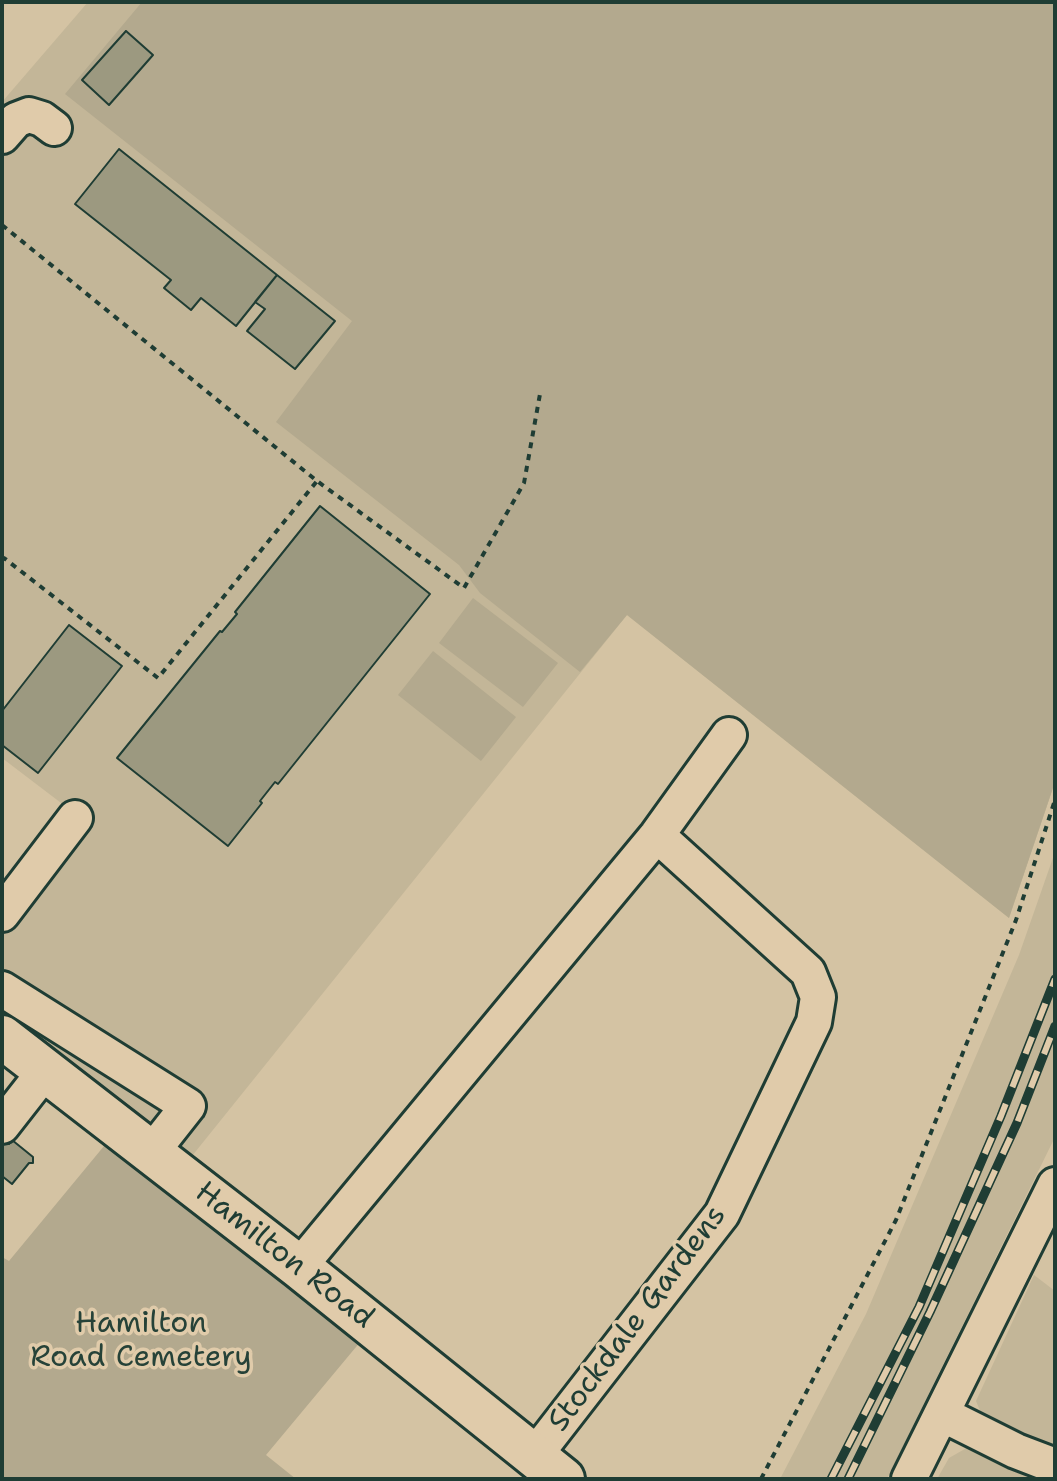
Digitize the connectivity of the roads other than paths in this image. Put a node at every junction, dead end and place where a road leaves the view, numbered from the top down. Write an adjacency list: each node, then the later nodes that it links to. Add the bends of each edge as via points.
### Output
1 (54, 128): 2 (street, via 29,115 16,120)
2 (2, 136)
3 (729, 735): 5 (street)
4 (75, 818): 6 (street)
5 (657, 835): 13 (street); 16 (street, Stockdale Gardens, via 808,972 818,997 814,1022 722,1214)
6 (2, 914)
7 (2, 989): 11 (street, via 188,1106)
8 (2, 1037): 9 (main road, Hamilton Road)
9 (45, 1071): 10 (street); 11 (main road, Hamilton Road)
10 (2, 1126)
11 (151, 1153): 13 (main road, Hamilton Road)
12 (1055, 1185): 14 (street)
13 (299, 1267): 16 (main road, Hamilton Road)
14 (942, 1414): 15 (street); 17 (street)
15 (1055, 1466)
16 (549, 1467)
17 (909, 1479)

